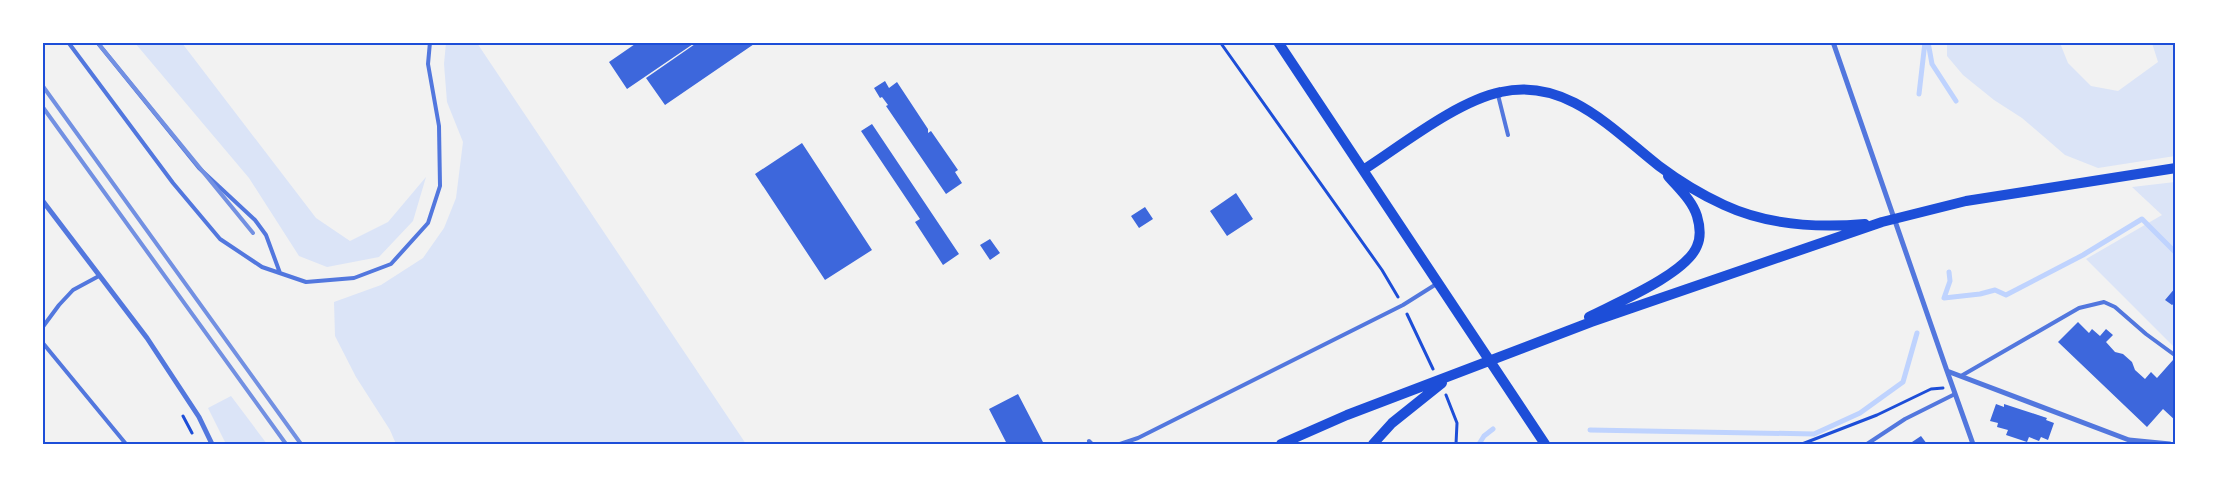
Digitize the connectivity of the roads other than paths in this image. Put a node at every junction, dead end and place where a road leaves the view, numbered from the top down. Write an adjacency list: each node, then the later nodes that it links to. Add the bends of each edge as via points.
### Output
1 (68, 42): 13 (lane, via 173,183 220,238 262,267)
2 (97, 42): 13 (lane, via 199,168 255,220 266,235)
3 (430, 42): 13 (lane, via 428,64 439,126 440,186 428,223 391,264 354,278 306,282)
4 (1278, 42): 10 (main road)
5 (1833, 42): 20 (street)
6 (1498, 92): 7 (lane); 8 (main road, via 1534,90 1575,102); 10 (main road, via 1459,108)
7 (1508, 135)
8 (1660, 167): 12 (main road, via 1711,199 1751,216); 16 (main road, via 1684,194 1697,215 1700,233 1697,247 1676,270)
9 (2176, 168): 12 (main road, via 1982,198)
10 (1363, 170): 15 (main road)
11 (42, 200): 14 (street)
12 (1846, 230): 16 (main road)
13 (280, 273)
14 (99, 276): 17 (lane, via 73,290); 25 (street, via 173,375)
15 (1438, 283): 26 (lane, via 1403,305 1138,438); 29 (main road)
16 (1590, 320): 21 (main road)
17 (42, 328)
18 (42, 342): 24 (lane)
19 (2176, 356): 22 (lane, via 2115,307 2104,302 2079,308)
20 (1947, 372): 22 (street); 23 (street)
21 (1453, 375): 27 (main road); 28 (main road, via 1416,402)
22 (1961, 376): 32 (street, via 2128,440)
23 (1955, 394): 30 (lane, via 1905,419); 31 (street)
24 (126, 444)
25 (212, 444)
26 (1120, 444)
27 (1281, 444)
28 (1372, 444)
29 (1545, 444)
30 (1867, 444)
31 (1973, 444)
32 (2170, 444)

